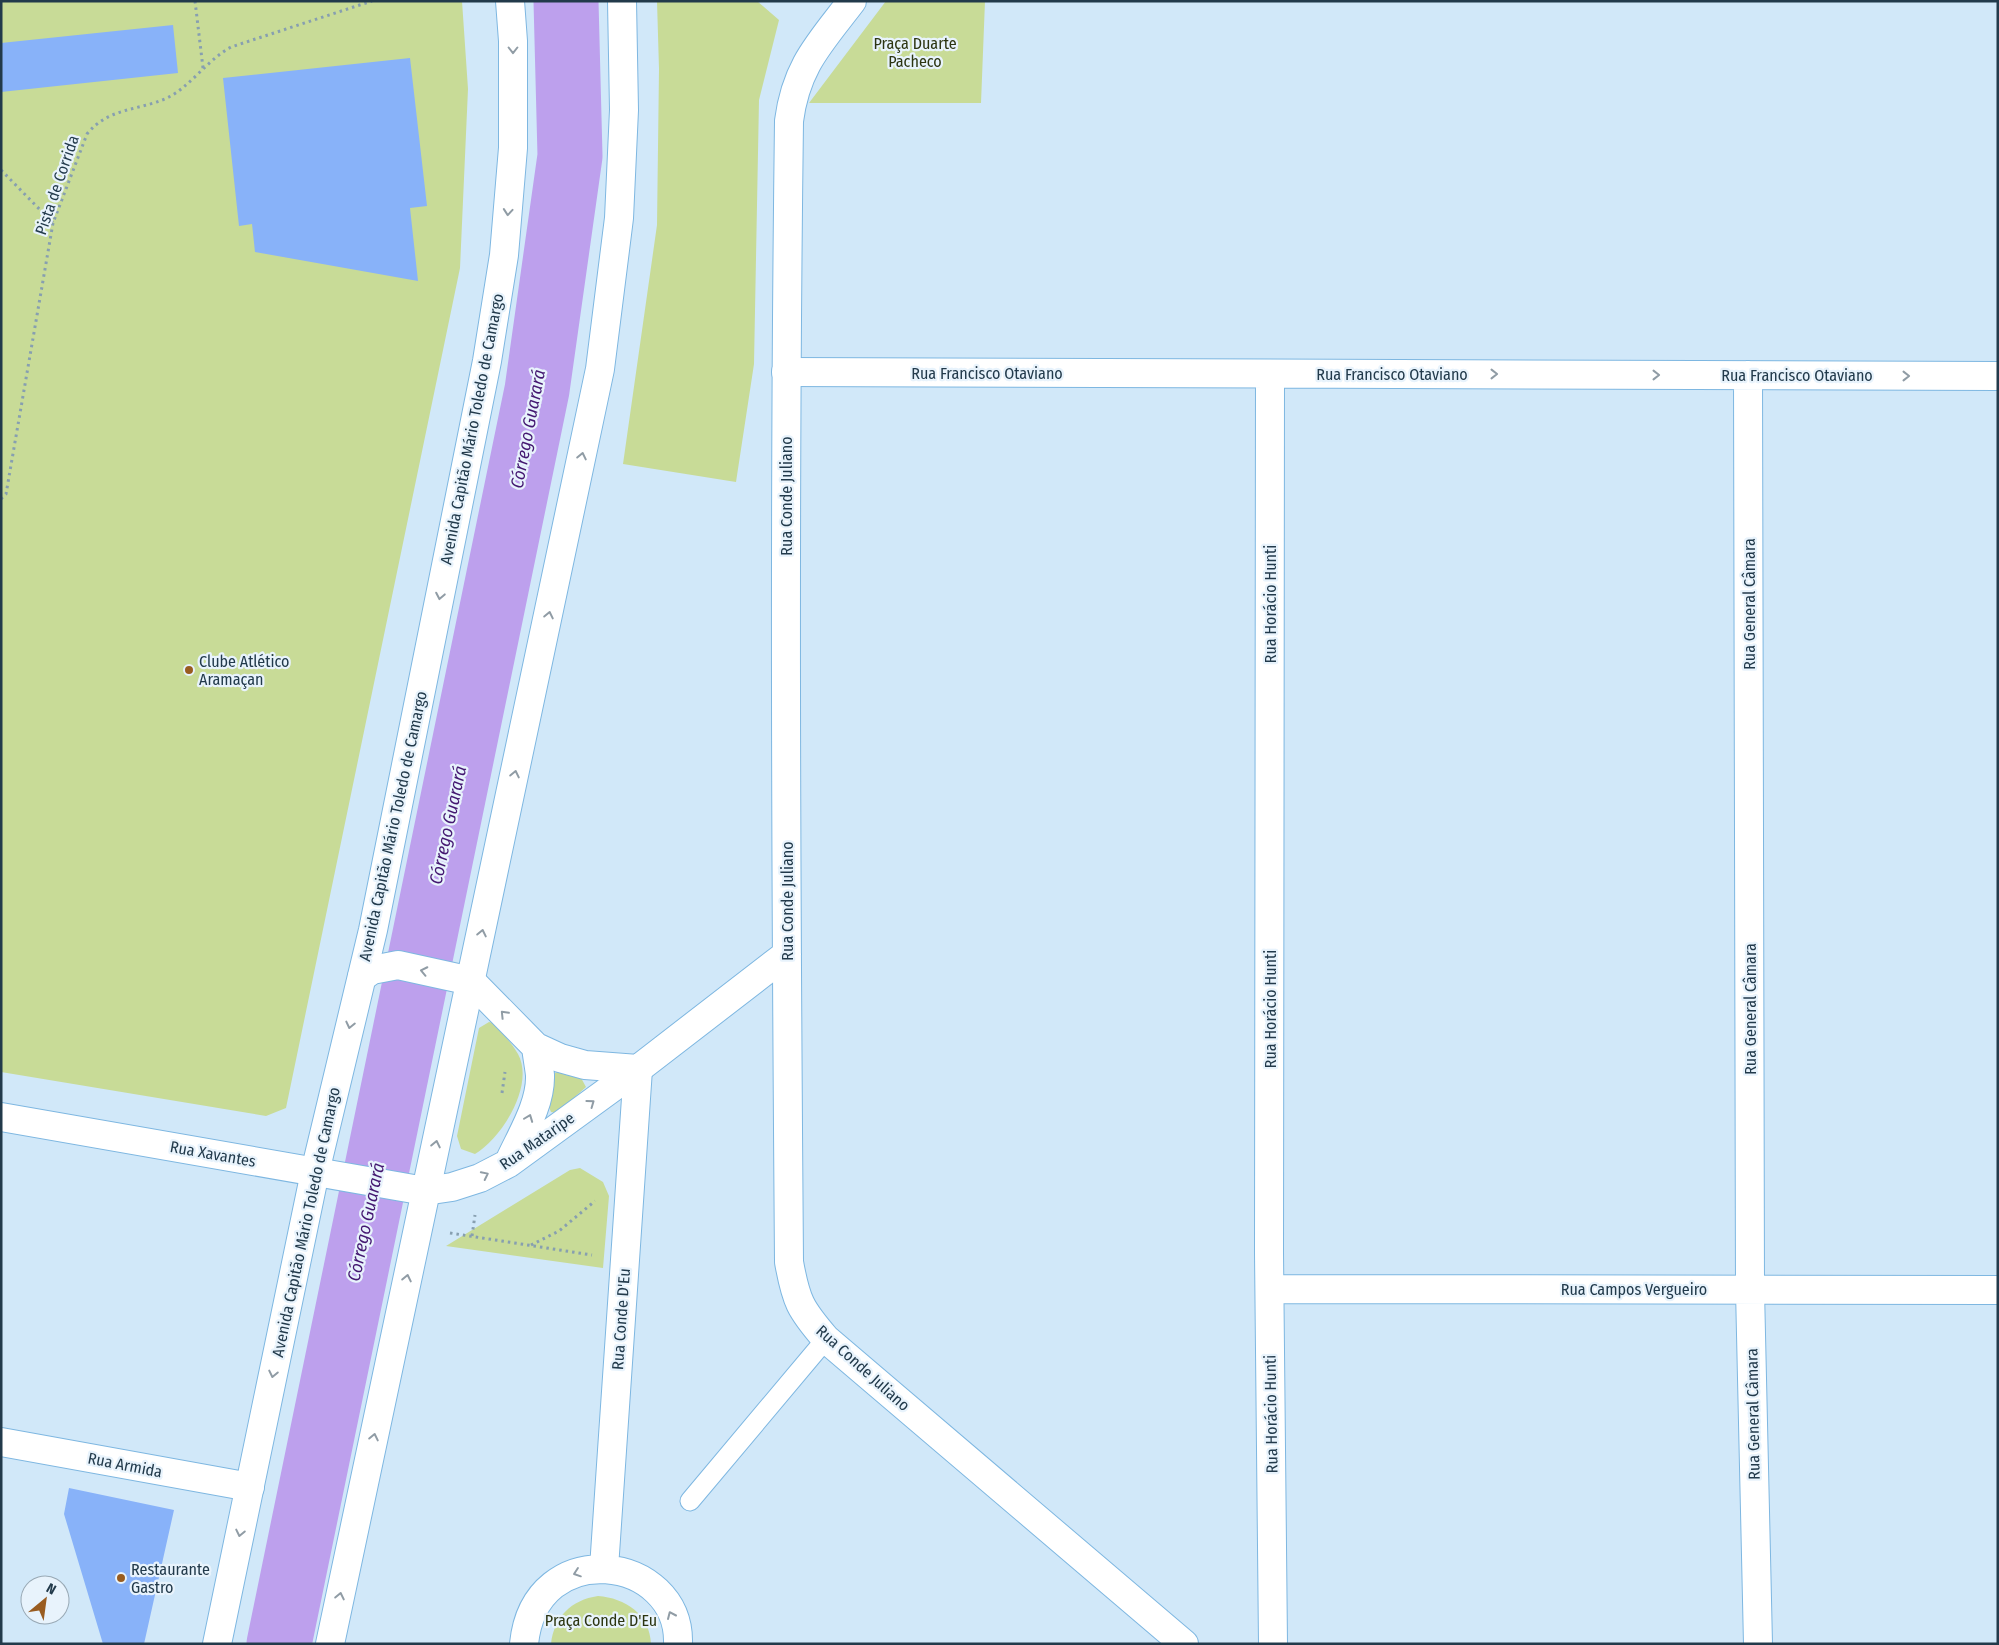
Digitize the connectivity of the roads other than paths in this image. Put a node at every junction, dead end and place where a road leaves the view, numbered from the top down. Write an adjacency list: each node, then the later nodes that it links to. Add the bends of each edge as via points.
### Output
1 (510, 1): 9 (street, Avenida Capitão Mário Toledo de Camargo, one-way to 9, via 513,148 504,255 487,361)
2 (622, 1): 10 (street, one-way to 2, via 600,369 619,208 624,110)
3 (852, 1): 4 (street, Rua Conde Juliano, via 804,66 792,100 789,121)
4 (786, 372): 5 (street, Rua Francisco Otaviano); 8 (street, Rua Conde Juliano)
5 (1270, 374): 6 (street, Rua Francisco Otaviano, one-way to 6); 17 (street, Rua Horácio Hunti)
6 (1748, 375): 7 (street, Rua Francisco Otaviano, one-way to 7); 18 (street, Rua General Câmara)
7 (1998, 376)
8 (786, 954): 12 (street, Rua Mataripe); 20 (street, Rua Conde Juliano, via 790,1262 795,1295 807,1317)
9 (362, 977): 10 (street, one-way to 9, via 398,965 372,970); 15 (street, Avenida Capitão Mário Toledo de Camargo, one-way to 15)
10 (461, 978): 11 (street, one-way to 10); 16 (street, one-way to 10)
11 (536, 1047): 12 (street, via 585,1065); 14 (street, one-way to 11, via 536,1099 540,1076)
12 (638, 1069): 14 (street, Rua Mataripe, one-way to 12); 24 (street, Rua Conde D'Eu)
13 (1, 1117): 15 (street, Rua Xavantes)
14 (509, 1163): 16 (street, Rua Mataripe, one-way to 14, via 452,1187)
15 (315, 1172): 16 (street, Rua Xavantes); 22 (street, Avenida Capitão Mário Toledo de Camargo, one-way to 22)
16 (425, 1191): 26 (street, one-way to 16)
17 (1270, 1288): 18 (street, Rua Campos Vergueiro); 30 (street, Rua Horácio Hunti)
18 (1750, 1290): 19 (street, Rua Campos Vergueiro); 31 (street, Rua General Câmara)
19 (1998, 1290)
20 (826, 1339): 23 (lane); 29 (street, Rua Conde Juliano)
21 (1, 1442): 22 (street, Rua Armida)
22 (250, 1487): 25 (street, Avenida Capitão Mário Toledo de Camargo, one-way to 25)
23 (690, 1501)
24 (604, 1568): 27 (street, one-way to 27, via 582,1570 547,1590 534,1607 526,1626); 28 (street, one-way to 24, via 674,1622 666,1604 654,1590 639,1578)
25 (217, 1644)
26 (330, 1644)
27 (524, 1644)
28 (678, 1644)
29 (1184, 1644)
30 (1273, 1644)
31 (1758, 1644)

